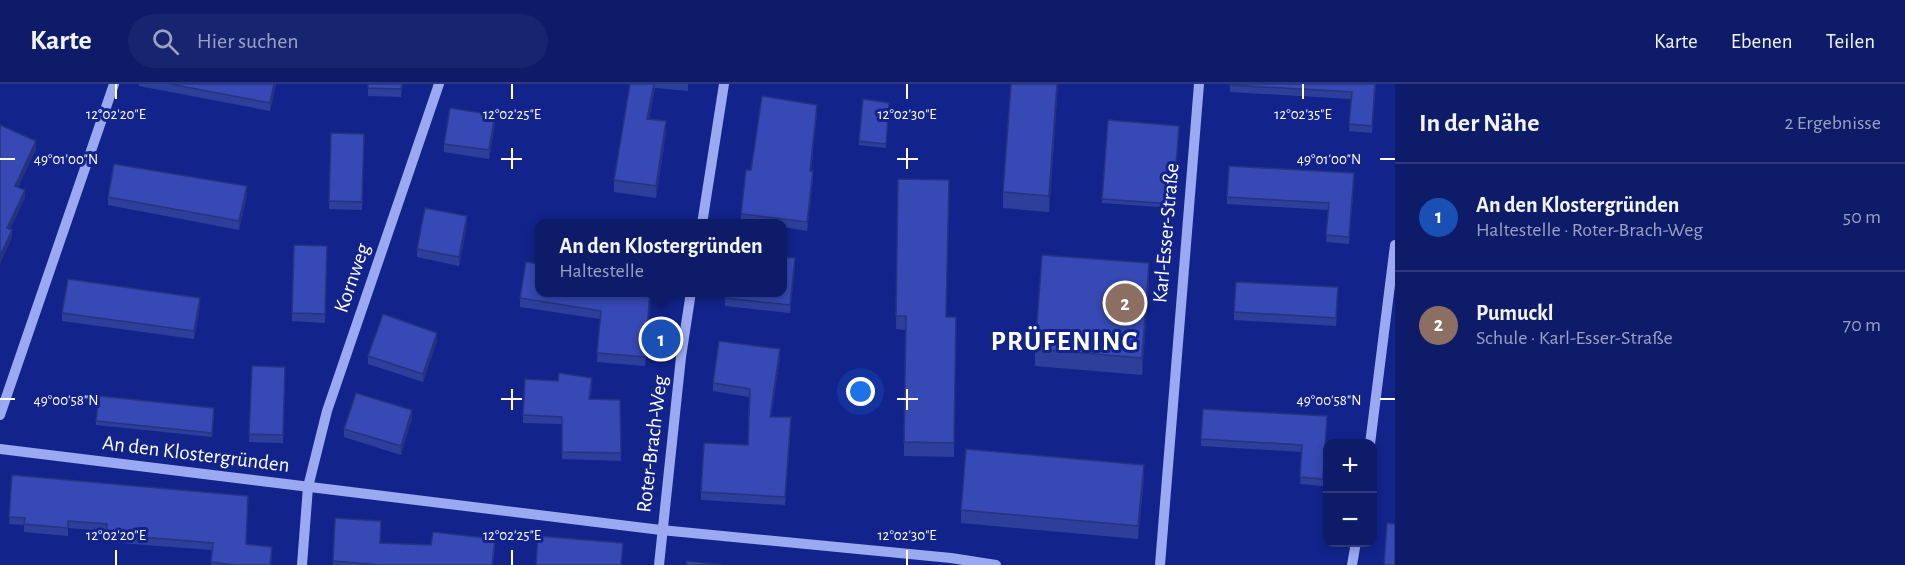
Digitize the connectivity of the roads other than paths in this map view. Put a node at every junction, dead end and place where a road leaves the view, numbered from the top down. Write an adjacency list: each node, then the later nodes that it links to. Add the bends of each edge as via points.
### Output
1 (114, 84): 8 (street)
2 (439, 84): 11 (street, Kornweg, via 327,411)
3 (724, 84): 5 (street)
4 (1199, 84): 17 (street, Karl-Esser-Straße)
5 (703, 219)
6 (1395, 245): 9 (street)
7 (690, 297): 12 (street, Roter-Brach-Weg)
8 (0, 415)
9 (1371, 439)
10 (0, 449): 11 (street, An den Klostergründen)
11 (308, 487): 12 (street, An den Klostergründen); 14 (street, Kornweg)
12 (661, 530): 15 (street, Roter-Brach-Weg); 16 (street, An den Klostergründen)
13 (1355, 547): 18 (street)
14 (302, 565)
15 (658, 565)
16 (990, 565)
17 (1160, 565)
18 (1352, 565)

